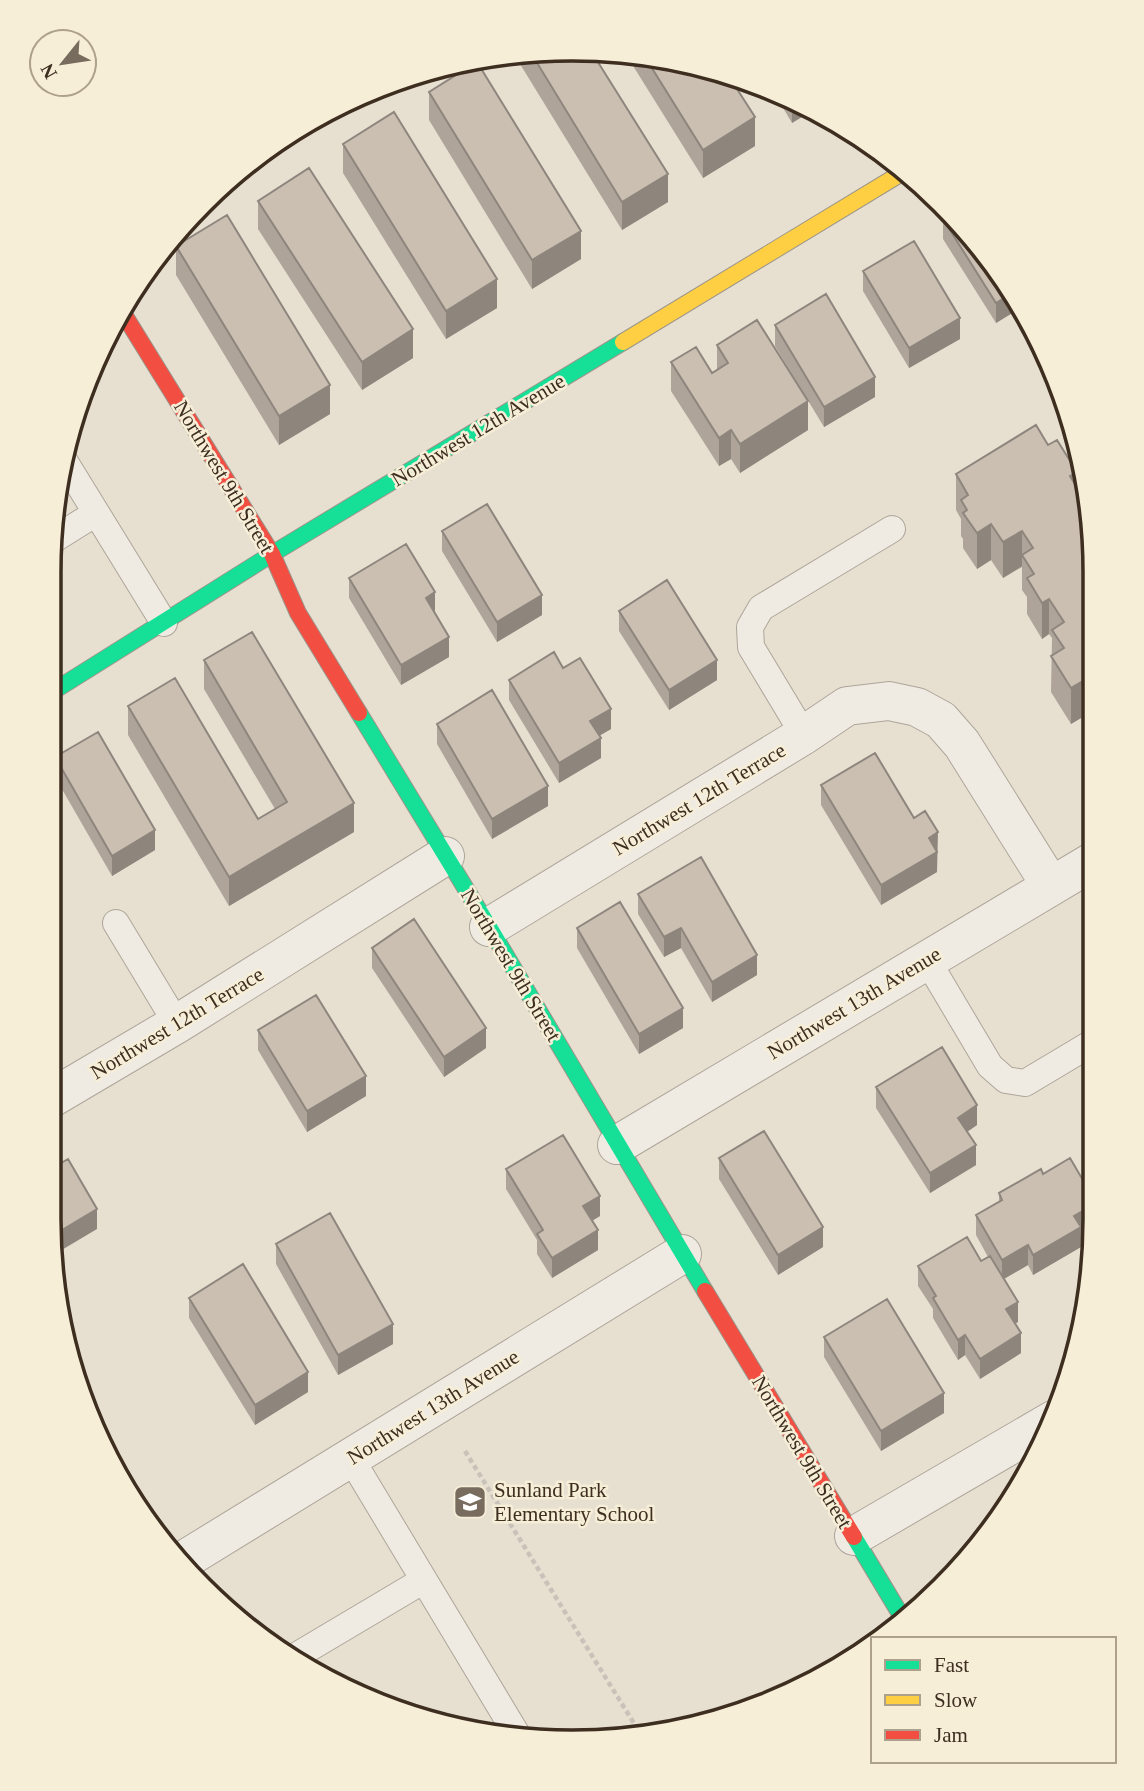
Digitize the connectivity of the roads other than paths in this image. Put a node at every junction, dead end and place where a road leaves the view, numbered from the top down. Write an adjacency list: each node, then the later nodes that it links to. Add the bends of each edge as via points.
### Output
1 (895, 177): 7 (street, Northwest 12th Avenue)
2 (128, 321): 7 (street, Northwest 9th Street)
3 (71, 472): 4 (lane)
4 (96, 513): 6 (lane); 8 (lane)
5 (892, 529): 10 (lane, via 761,608 750,627 751,647)
6 (63, 534)
7 (272, 554): 8 (street, Northwest 12th Avenue); 11 (street, Northwest 9th Street, via 298,613)
8 (164, 623): 9 (street, Northwest 12th Avenue)
9 (61, 686)
10 (804, 735): 13 (street, Northwest 12th Terrace, via 847,706 889,701 917,707 941,720 962,744); 15 (street, Northwest 12th Terrace)
11 (445, 856): 15 (street, Northwest 9th Street); 17 (street, Northwest 12th Terrace)
12 (1083, 867): 13 (street, Northwest 13th Avenue)
13 (1051, 886): 16 (street, Northwest 13th Avenue)
14 (116, 923): 17 (lane)
15 (489, 926): 20 (street, Northwest 9th Street)
16 (928, 960): 18 (lane, via 990,1066 1006,1080 1025,1083); 20 (street, Northwest 13th Avenue)
17 (177, 1024): 19 (street, Northwest 12th Terrace)
18 (1083, 1048)
19 (61, 1093)
20 (617, 1145): 21 (street, Northwest 9th Street)
21 (682, 1254): 23 (street, Northwest 13th Avenue); 24 (street, Northwest 9th Street)
22 (1037, 1429): 24 (street)
23 (351, 1457): 25 (street, Northwest 13th Avenue); 26 (lane)
24 (854, 1536): 27 (street, Northwest 9th Street)
25 (189, 1557)
26 (424, 1580): 28 (lane); 29 (lane)
27 (899, 1611)
28 (303, 1653)
29 (512, 1726)

